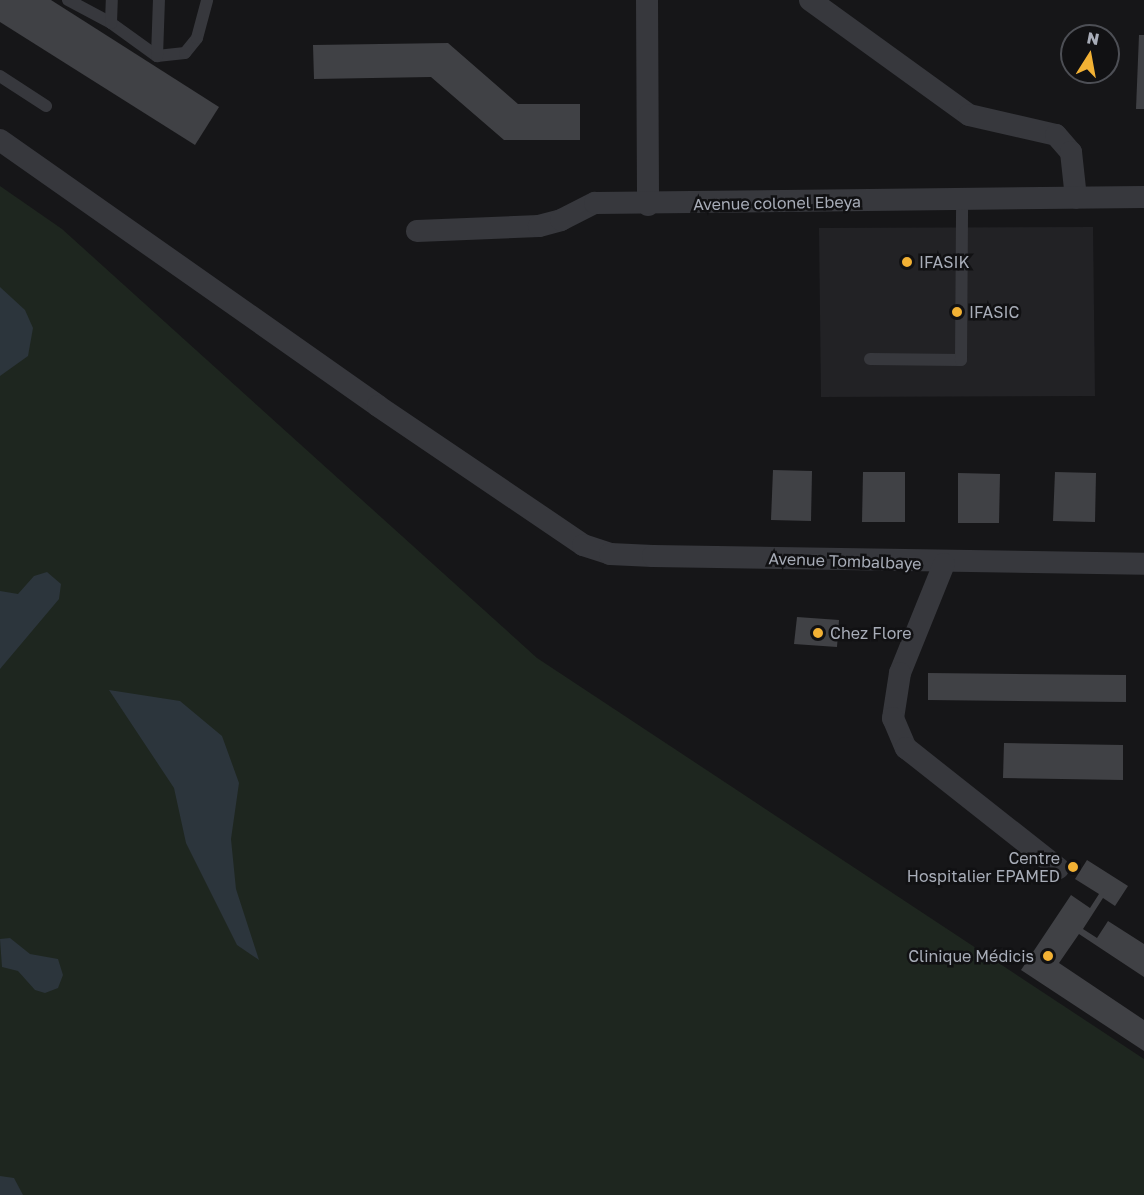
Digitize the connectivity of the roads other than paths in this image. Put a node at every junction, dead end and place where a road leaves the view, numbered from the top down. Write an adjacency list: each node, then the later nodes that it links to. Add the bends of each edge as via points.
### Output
1 (68, 0): 7 (lane)
2 (112, 0): 7 (lane)
3 (159, 0): 8 (lane)
4 (207, 0): 8 (lane, via 197,38 185,53)
5 (647, 0): 15 (street)
6 (810, 0): 13 (street, via 969,115 1056,135 1071,152)
7 (111, 23): 8 (lane)
8 (157, 56)
9 (0, 76): 10 (lane)
10 (46, 106)
11 (0, 140): 18 (street, Avenue Tombalbaye, via 553,528 583,545 610,554)
12 (1144, 197): 13 (street, Avenue colonel Ebeya)
13 (1076, 198): 14 (street, Avenue colonel Ebeya)
14 (962, 200): 15 (street, Avenue colonel Ebeya); 17 (lane, via 962,360)
15 (648, 205): 16 (street, Avenue colonel Ebeya, via 595,203 539,226)
16 (417, 231)
17 (870, 359)
18 (944, 564): 19 (street, Avenue Tombalbaye); 20 (street, via 900,673 893,718 906,748)
19 (1144, 564)
20 (1058, 868)

